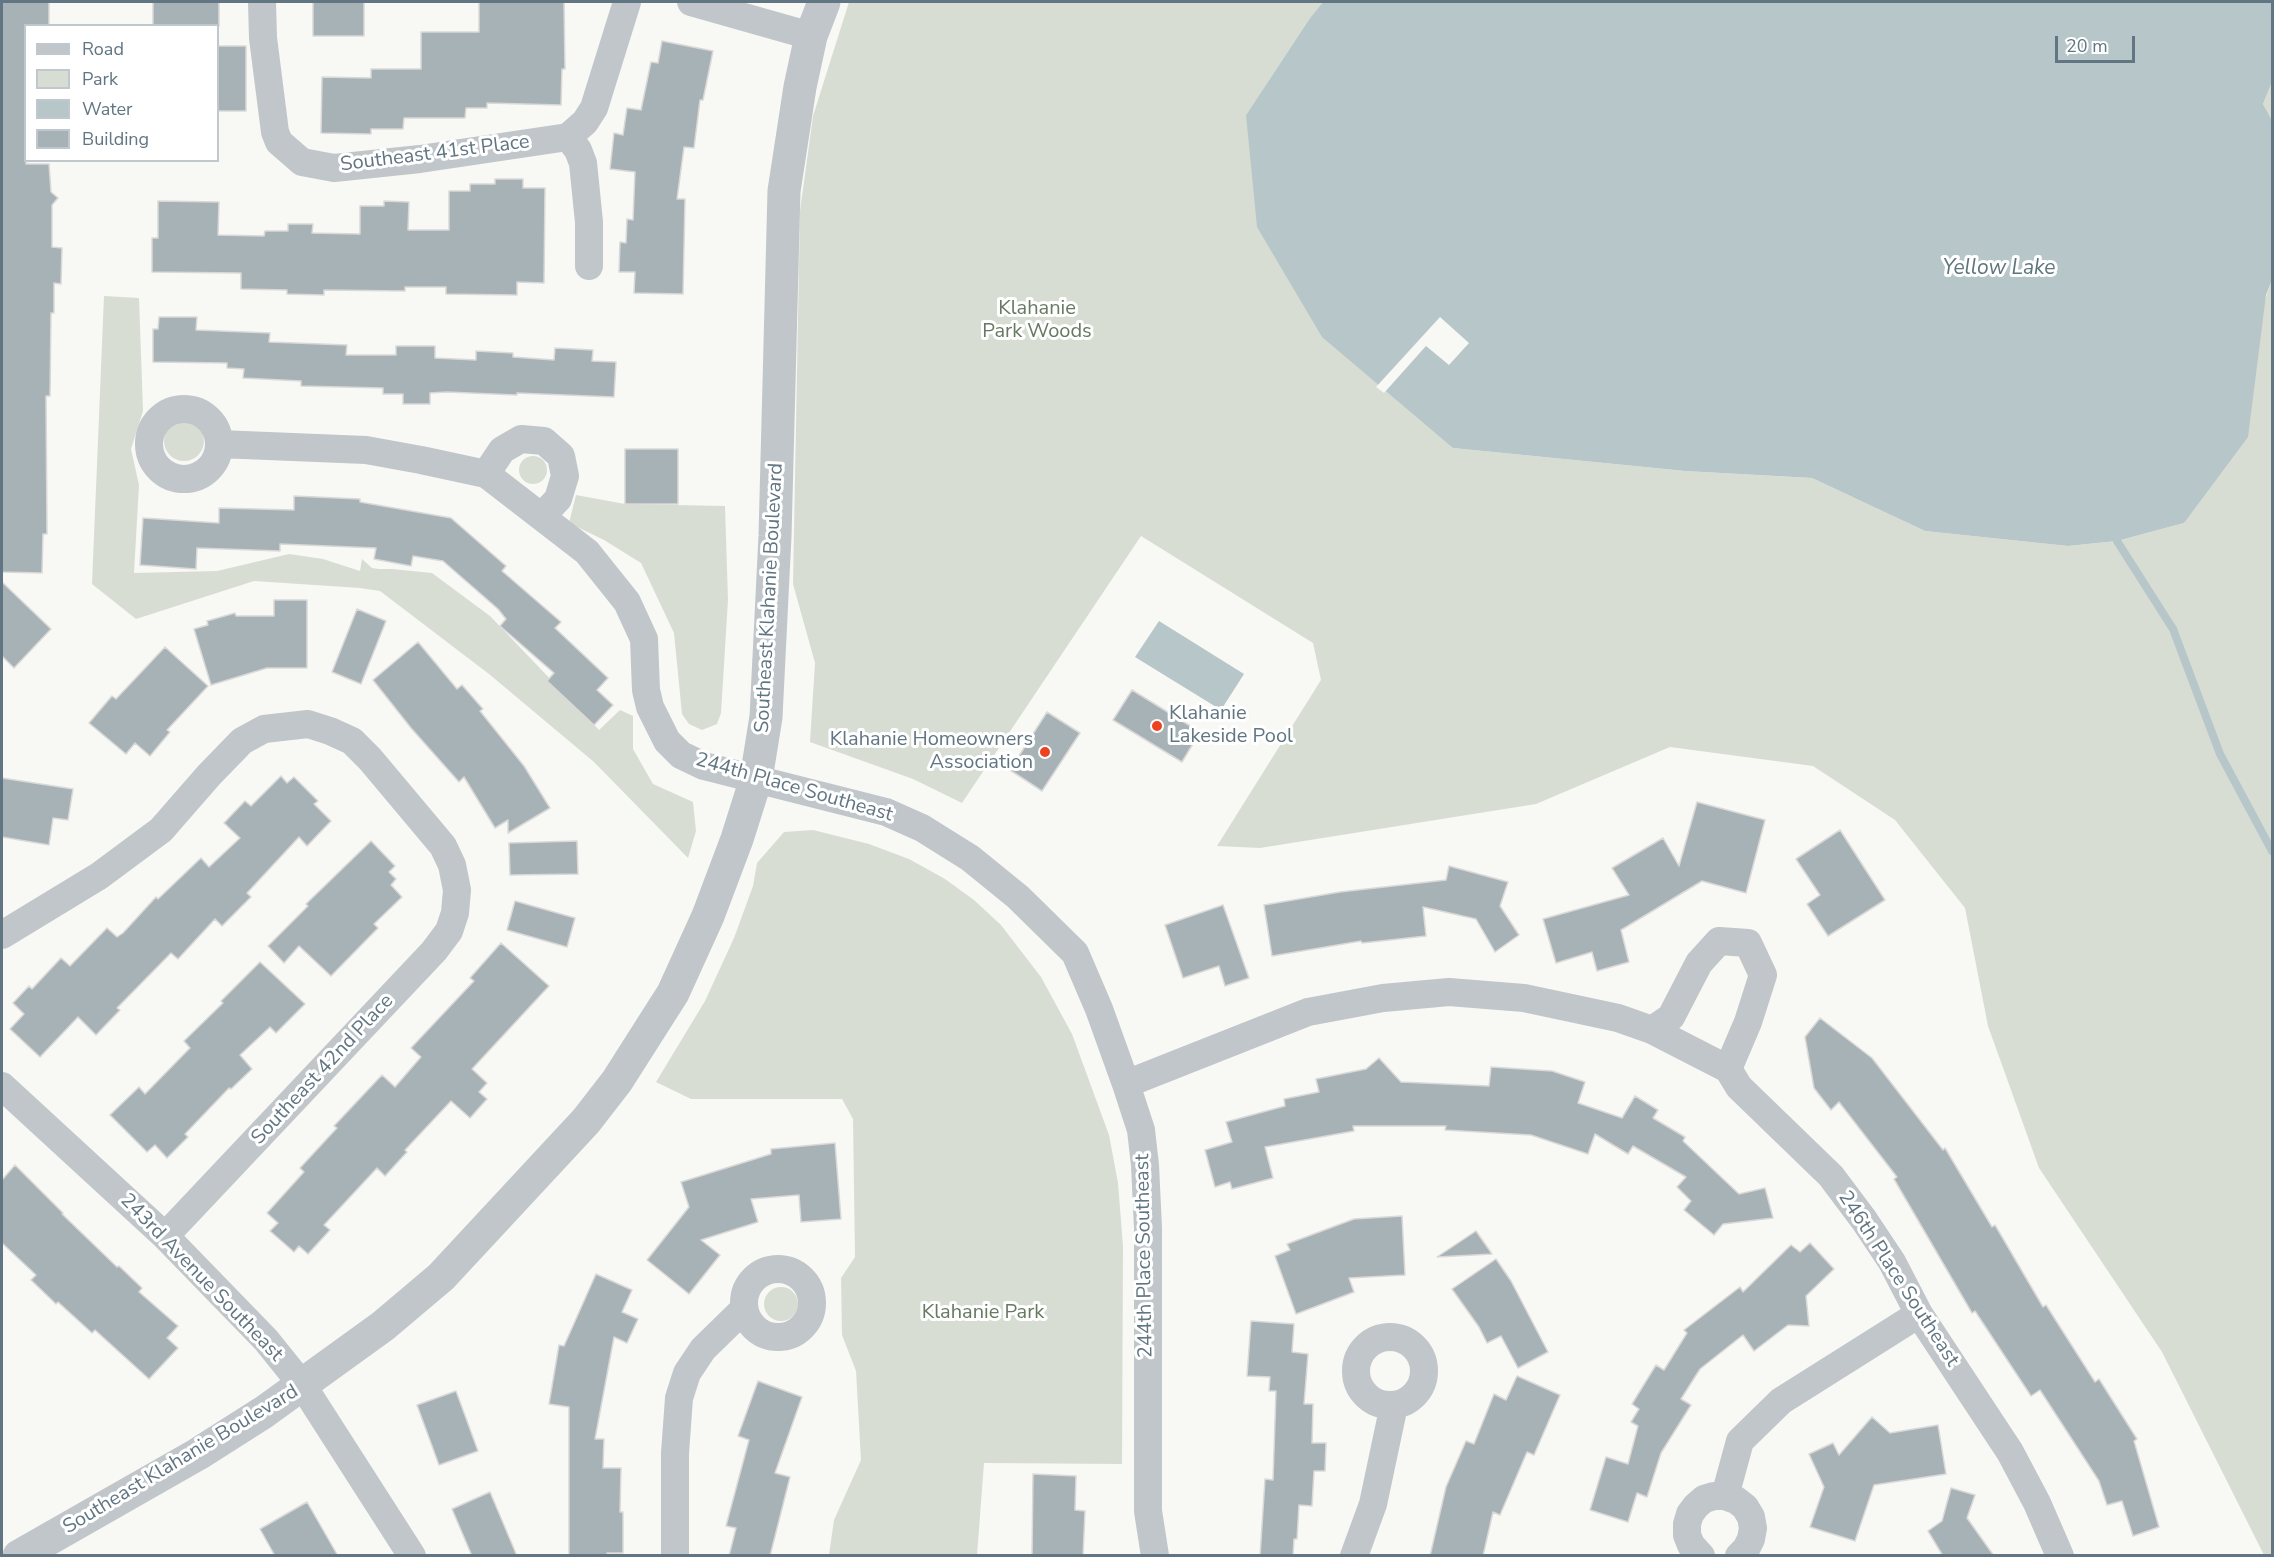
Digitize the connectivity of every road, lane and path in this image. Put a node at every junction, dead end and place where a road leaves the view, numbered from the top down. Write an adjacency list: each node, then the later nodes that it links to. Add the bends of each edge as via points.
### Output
1 (262, 2): 6 (street, Southeast 41st Place, via 275,132 279,142 302,162 334,168)
2 (627, 2): 6 (street, via 594,108)
3 (692, 2): 5 (street)
4 (824, 2): 5 (street, Southeast Klahanie Boulevard)
5 (811, 36): 11 (street, Southeast Klahanie Boulevard, via 784,191 775,536 766,717)
6 (568, 137): 7 (street, via 583,163)
7 (589, 266)
8 (219, 444): 9 (street, 244th Place Southeast, via 366,450)
9 (486, 474): 10 (street, 244th Place Southeast); 10 (street, via 502,450 521,439 544,441 561,456 565,476 558,498)
10 (542, 516): 11 (street, 244th Place Southeast, via 587,552 627,602 644,639 650,707 667,741 681,755 704,766)
11 (756, 779): 15 (street, 244th Place Southeast, via 841,799 913,824 970,858 1018,897 1075,952); 20 (street, Southeast Klahanie Boulevard, via 708,916 673,993 617,1081 579,1129 441,1277)
12 (2, 935): 17 (street, Southeast 42nd Place, via 99,876 161,830 242,741 264,729 308,724 352,741 443,846 457,890 452,922 434,951)
13 (1652, 1030): 14 (street, 246th Place Southeast); 14 (street, via 1671,1017 1699,963 1719,941 1748,943 1763,975); 15 (street, via 1618,1018 1524,998 1449,992 1383,998 1308,1012)
14 (1728, 1069): 19 (street, 246th Place Southeast, via 1739,1087 1831,1176 1892,1262)
15 (1126, 1084): 26 (street, 244th Place Southeast, via 1141,1130 1145,1165 1148,1511)
16 (2, 1086): 17 (street, 243rd Avenue Southeast)
17 (165, 1236): 20 (street, 243rd Avenue Southeast, via 266,1340)
18 (743, 1310): 25 (street, via 703,1349 687,1373 679,1398)
19 (1919, 1314): 22 (street, via 1781,1401 1740,1441); 30 (street, 246th Place Southeast, via 2010,1452)
20 (303, 1386): 23 (street, Southeast Klahanie Boulevard, via 198,1454); 24 (street, 243rd Avenue Southeast)
21 (1394, 1405): 27 (street, via 1373,1504)
22 (1725, 1496): 28 (street, via 1704,1499 1690,1514 1687,1535); 29 (street, via 1745,1507 1753,1528 1746,1549)
23 (19, 1556)
24 (412, 1556)
25 (675, 1556)
26 (1155, 1556)
27 (1354, 1556)
28 (1701, 1556)
29 (1739, 1556)
30 (2060, 1556)

